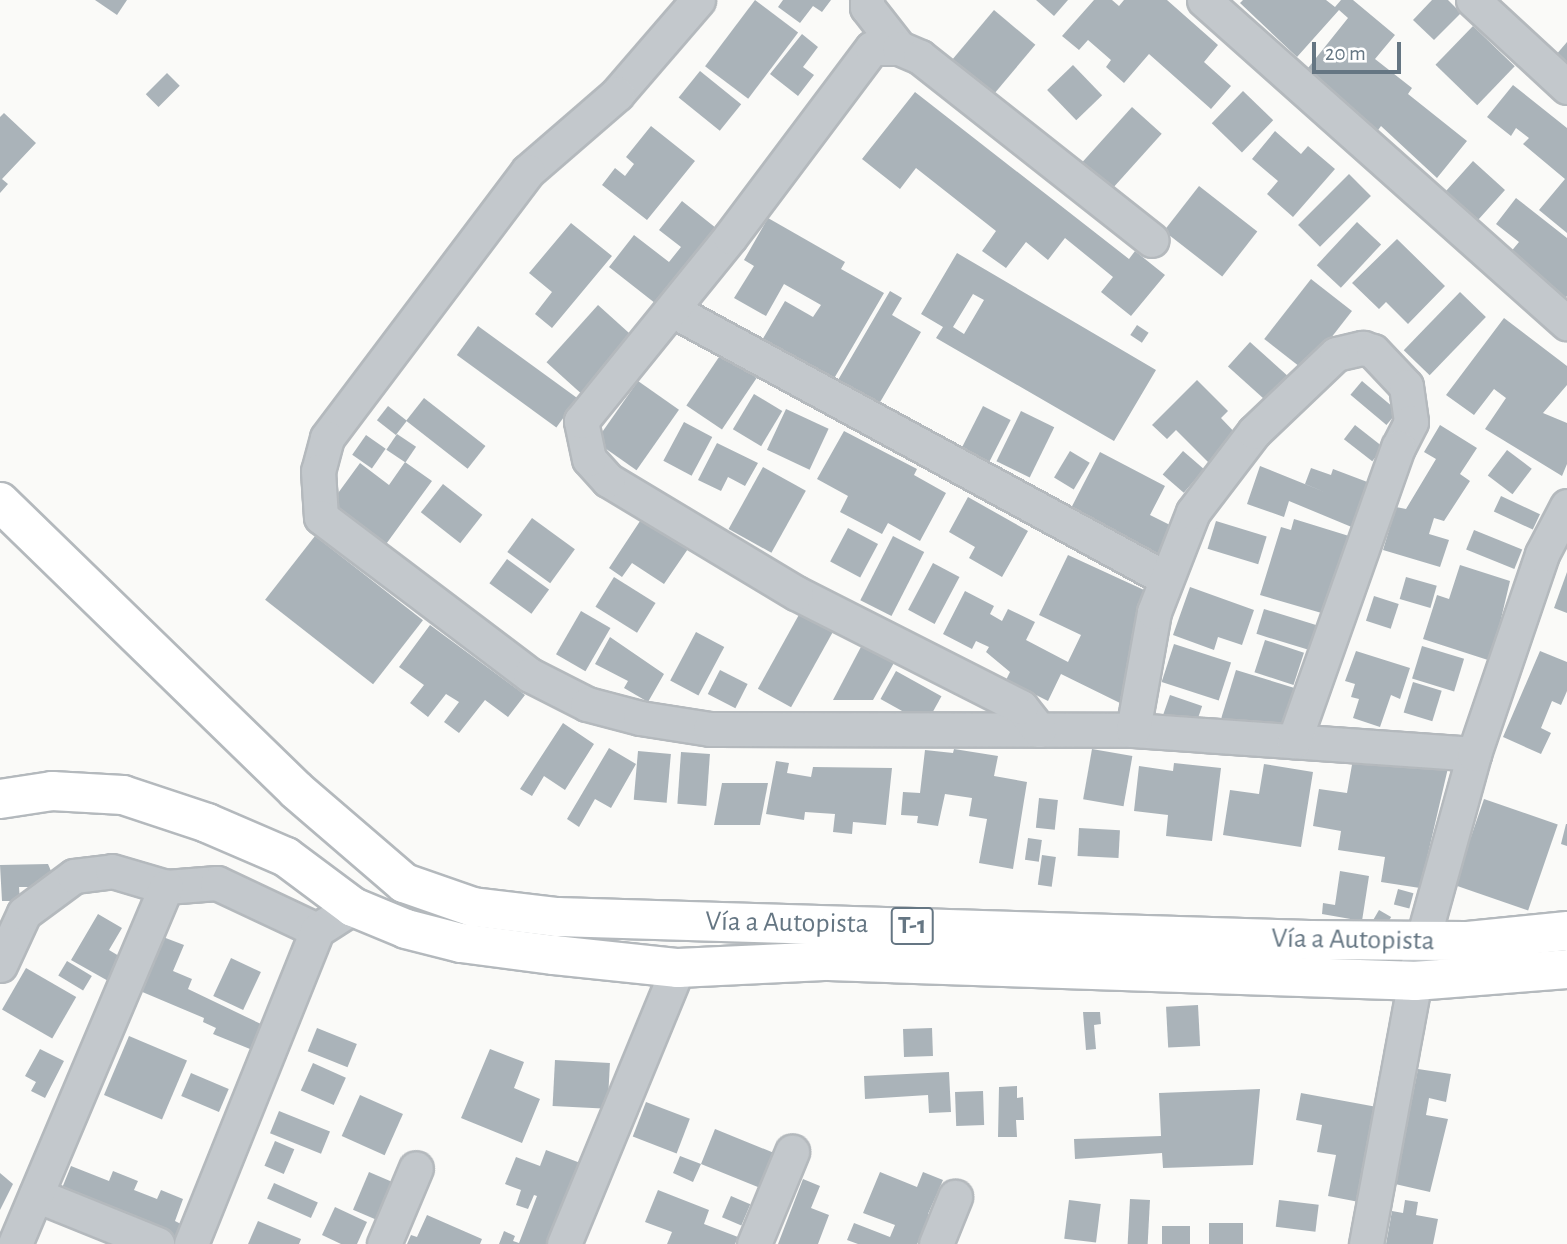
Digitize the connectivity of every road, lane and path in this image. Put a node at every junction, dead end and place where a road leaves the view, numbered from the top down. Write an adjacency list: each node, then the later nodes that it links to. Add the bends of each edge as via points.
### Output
1 (698, 0): 13 (street, via 617,94 528,171 334,428 318,471 321,517 530,675 587,704 710,729)
2 (867, 0): 5 (street, via 867,7)
3 (1204, 0): 9 (street)
4 (1473, 0): 6 (street)
5 (899, 48): 7 (street, via 920,57); 8 (street, via 872,48 862,57)
6 (1567, 88)
7 (1153, 240)
8 (672, 310): 12 (street); 13 (street, via 580,421 583,447 597,471 796,593 1021,707)
9 (1567, 323)
10 (0, 502): 22 (highway, Vía a Autopista / T-1, via 296,790 404,883 473,907 557,918)
11 (1567, 506): 16 (street, via 1542,554)
12 (1165, 578): 14 (street, via 1154,612); 15 (street, via 1193,512 1225,466 1336,355 1352,348 1373,351 1406,386 1411,422 1398,447)
13 (1039, 730): 14 (street)
14 (1132, 730): 15 (street)
15 (1294, 741): 16 (street)
16 (1474, 754): 22 (street)
17 (0, 799): 19 (highway, Vía a Autopista / T-1, via 52,791 123,795 207,823 286,858)
18 (166, 887): 20 (street, via 217,883); 23 (street, via 112,871 74,876 24,912); 29 (street)
19 (353, 907): 20 (street); 24 (highway, Vía a Autopista / T-1, via 405,929 461,943)
20 (317, 930): 33 (street)
21 (1567, 931): 22 (highway, Vía a Autopista / T-1)
22 (1422, 942): 26 (street)
23 (0, 965)
24 (678, 968): 26 (highway, Vía a Autopista / T-1, via 829,961); 35 (street)
25 (1567, 969): 26 (highway, Vía a Autopista / T-1)
26 (1415, 981): 38 (street)
27 (792, 1152): 36 (street)
28 (416, 1168): 34 (street)
29 (36, 1195): 31 (street); 32 (street)
30 (955, 1196): 37 (street)
31 (15, 1244)
32 (157, 1244)
33 (191, 1244)
34 (384, 1244)
35 (564, 1244)
36 (754, 1244)
37 (936, 1244)
38 (1366, 1244)

